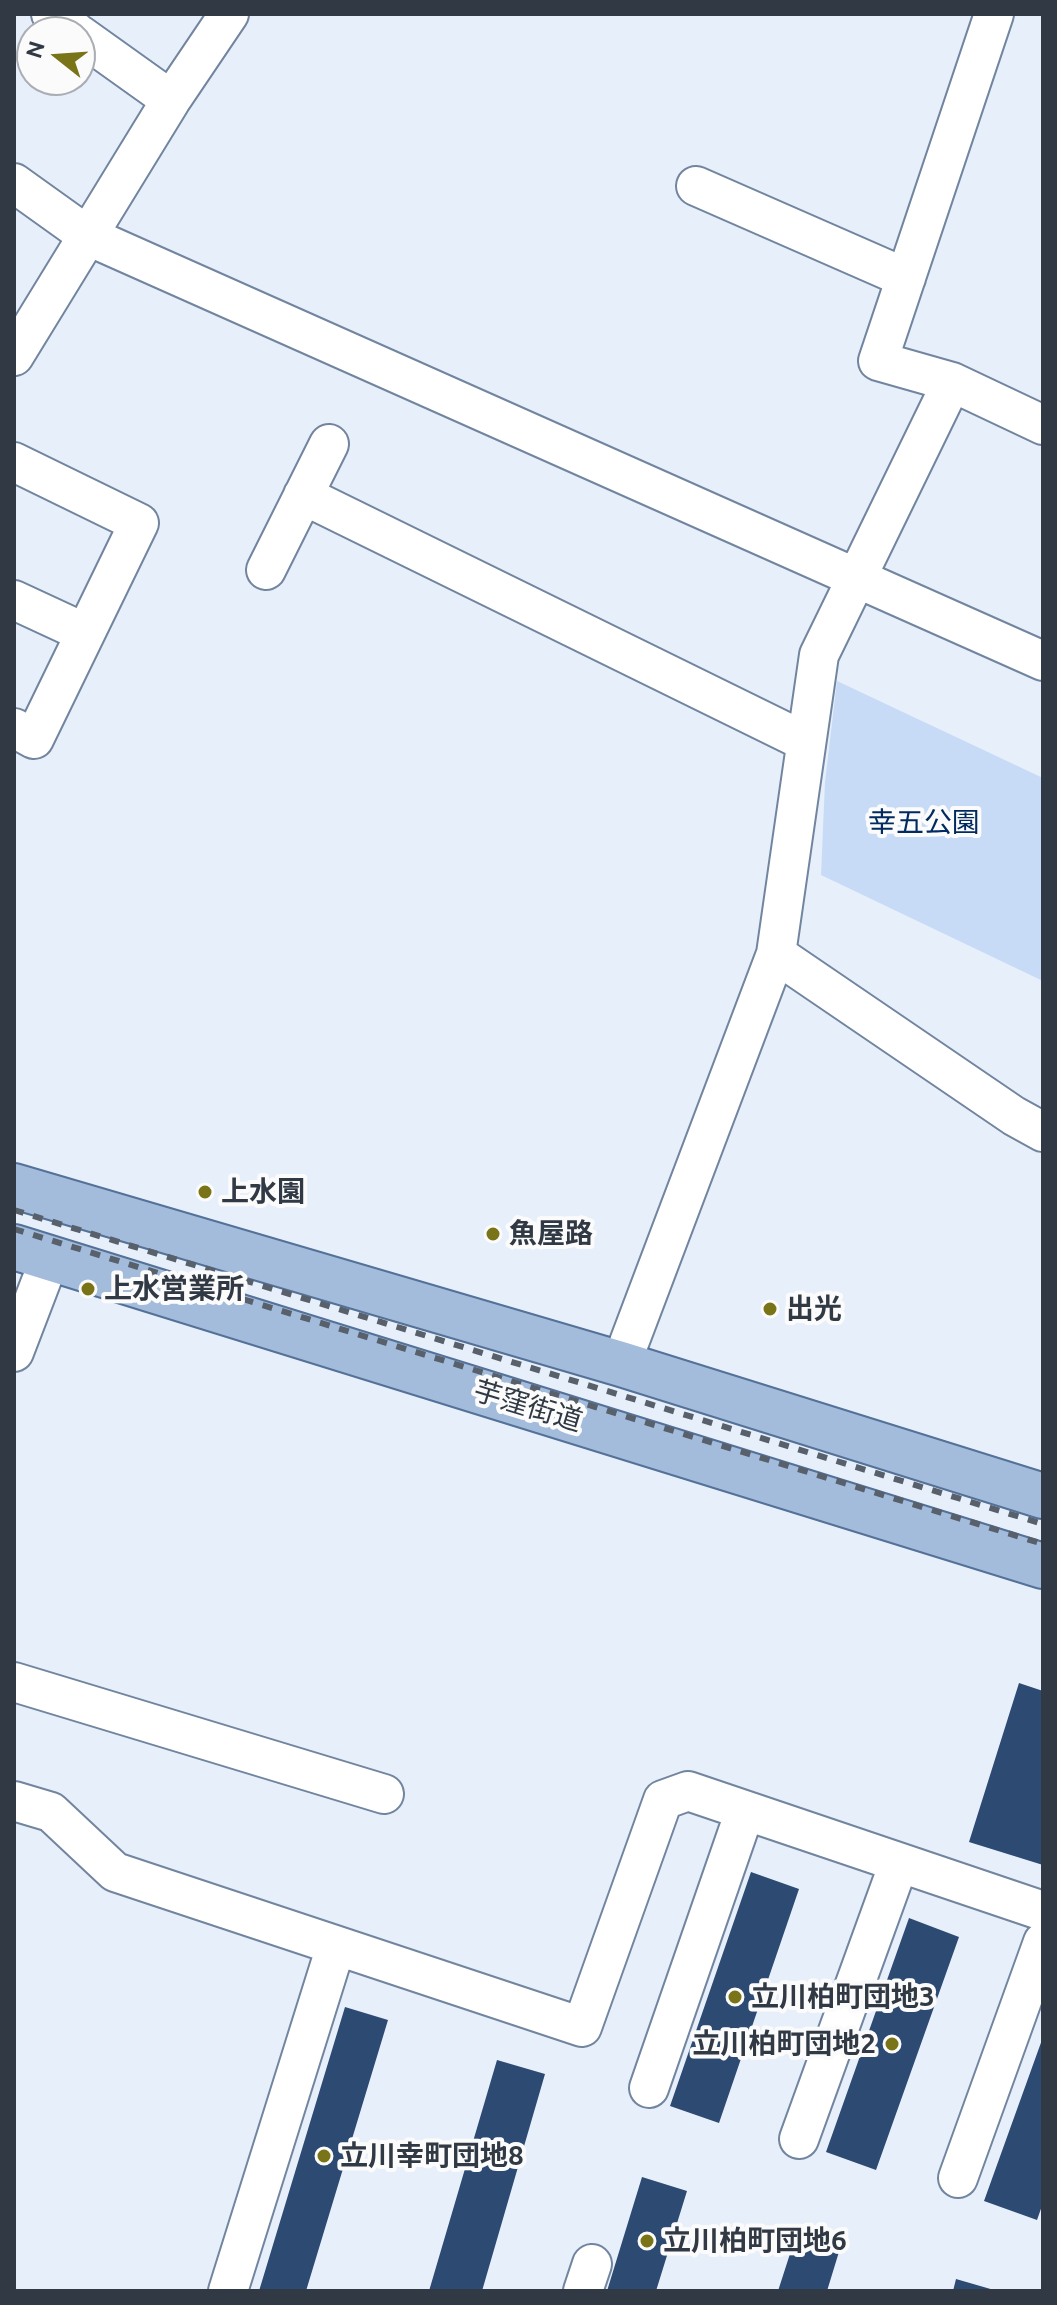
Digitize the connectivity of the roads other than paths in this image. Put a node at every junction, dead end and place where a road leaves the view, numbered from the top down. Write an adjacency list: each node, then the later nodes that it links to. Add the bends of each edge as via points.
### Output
1 (229, 14): 4 (street)
2 (994, 14): 8 (street)
3 (96, 46): 4 (street)
4 (171, 100): 7 (street)
5 (14, 183): 7 (street)
6 (696, 186): 8 (street)
7 (88, 236): 9 (street); 16 (street)
8 (906, 278): 10 (street, via 878,361)
9 (14, 356)
10 (952, 382): 11 (street); 16 (street)
11 (1043, 425)
12 (329, 444): 14 (street)
13 (14, 462): 18 (street, via 139,523)
14 (303, 495): 15 (street); 21 (street)
15 (266, 570)
16 (855, 577): 19 (street); 21 (street, via 819,655)
17 (14, 600): 18 (street)
18 (83, 632): 20 (street, via 34,739)
19 (1043, 661)
20 (14, 728)
21 (804, 741): 22 (street)
22 (776, 954): 23 (street); 27 (street)
23 (1043, 1132)
24 (14, 1186): 27 (main road)
25 (32, 1253): 26 (street); 29 (main road, 芋窪街道)
26 (14, 1352)
27 (621, 1364): 28 (main road)
28 (1043, 1496)
29 (1043, 1566)
30 (14, 1682): 31 (street)
31 (384, 1794)
32 (14, 1801): 37 (street, via 51,1812 115,1872)
33 (745, 1811): 34 (street); 37 (street, via 688,1791 663,1800 582,2027); 38 (street)
34 (899, 1863): 35 (street); 39 (street)
35 (1043, 1911)
36 (1043, 1942): 40 (street)
37 (336, 1946): 41 (street)
38 (649, 2088)
39 (799, 2139)
40 (958, 2178)
41 (228, 2291)

